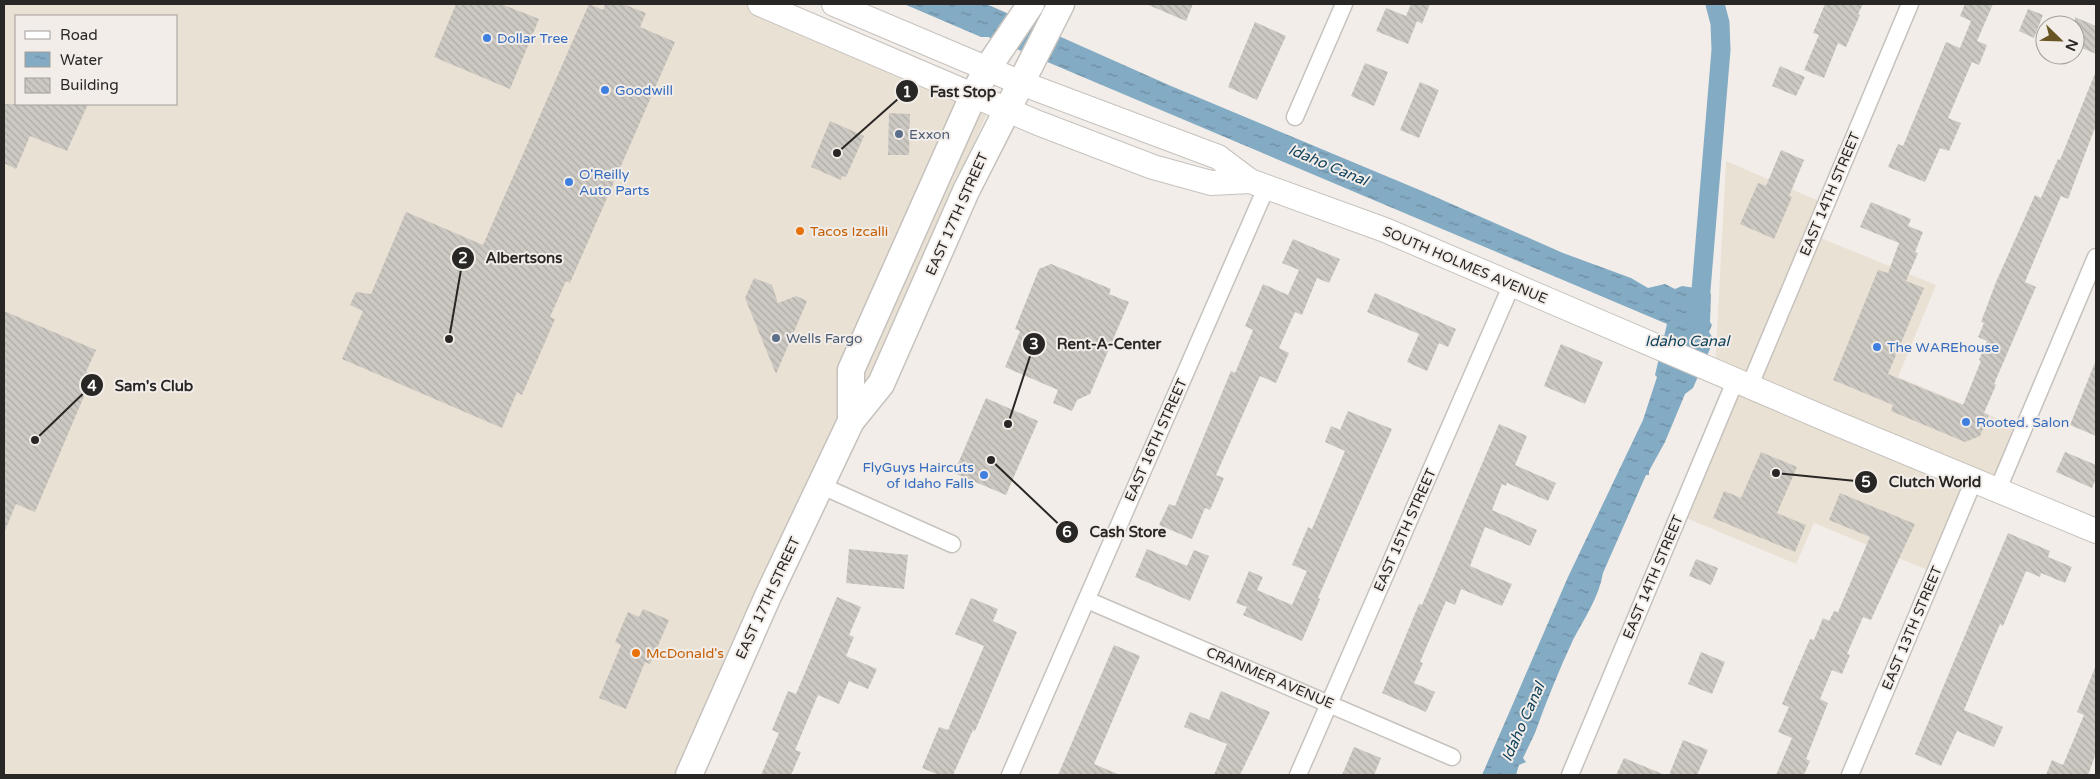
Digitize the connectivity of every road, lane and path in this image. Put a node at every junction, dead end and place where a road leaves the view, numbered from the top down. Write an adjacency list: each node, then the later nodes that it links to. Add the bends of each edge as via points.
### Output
1 (760, 4): 9 (main road)
2 (834, 4): 7 (main road, SOUTH HOLMES AVENUE)
3 (1344, 4): 11 (street)
4 (1910, 4): 15 (street, EAST 14TH STREET)
5 (1028, 7): 7 (main road, EAST 17TH STREET)
6 (1056, 14): 8 (main road, EAST 17TH STREET)
7 (994, 59): 8 (main road, SOUTH HOLMES AVENUE); 9 (main road, EAST 17TH STREET)
8 (1021, 83): 10 (main road, EAST 17TH STREET); 12 (main road, SOUTH HOLMES AVENUE, via 1218,157)
9 (973, 96): 10 (main road); 16 (main road, EAST 17TH STREET, via 851,370)
10 (1006, 109): 12 (main road, via 1171,173 1211,183); 16 (main road, EAST 17TH STREET, via 881,384)
11 (1295, 117)
12 (1258, 185): 14 (main road, SOUTH HOLMES AVENUE, via 1385,230); 22 (street, EAST 16TH STREET)
13 (2096, 257): 19 (street)
14 (1512, 284): 15 (main road, SOUTH HOLMES AVENUE); 23 (street, EAST 15TH STREET)
15 (1743, 382): 17 (main road, SOUTH HOLMES AVENUE); 28 (street, EAST 14TH STREET)
16 (851, 421): 18 (main road, EAST 17TH STREET)
17 (1974, 480): 19 (main road, SOUTH HOLMES AVENUE); 29 (street, EAST 13TH STREET)
18 (822, 486): 21 (street); 25 (main road, EAST 17TH STREET, via 768,596)
19 (1998, 489): 20 (main road, SOUTH HOLMES AVENUE)
20 (2096, 532)
21 (952, 544)
22 (1086, 600): 23 (street, CRANMER AVENUE); 26 (street, EAST 16TH STREET)
23 (1329, 703): 24 (street, CRANMER AVENUE); 27 (street, EAST 15TH STREET)
24 (1452, 757)
25 (688, 775)
26 (1010, 775)
27 (1298, 775)
28 (1570, 775)
29 (1850, 775)

